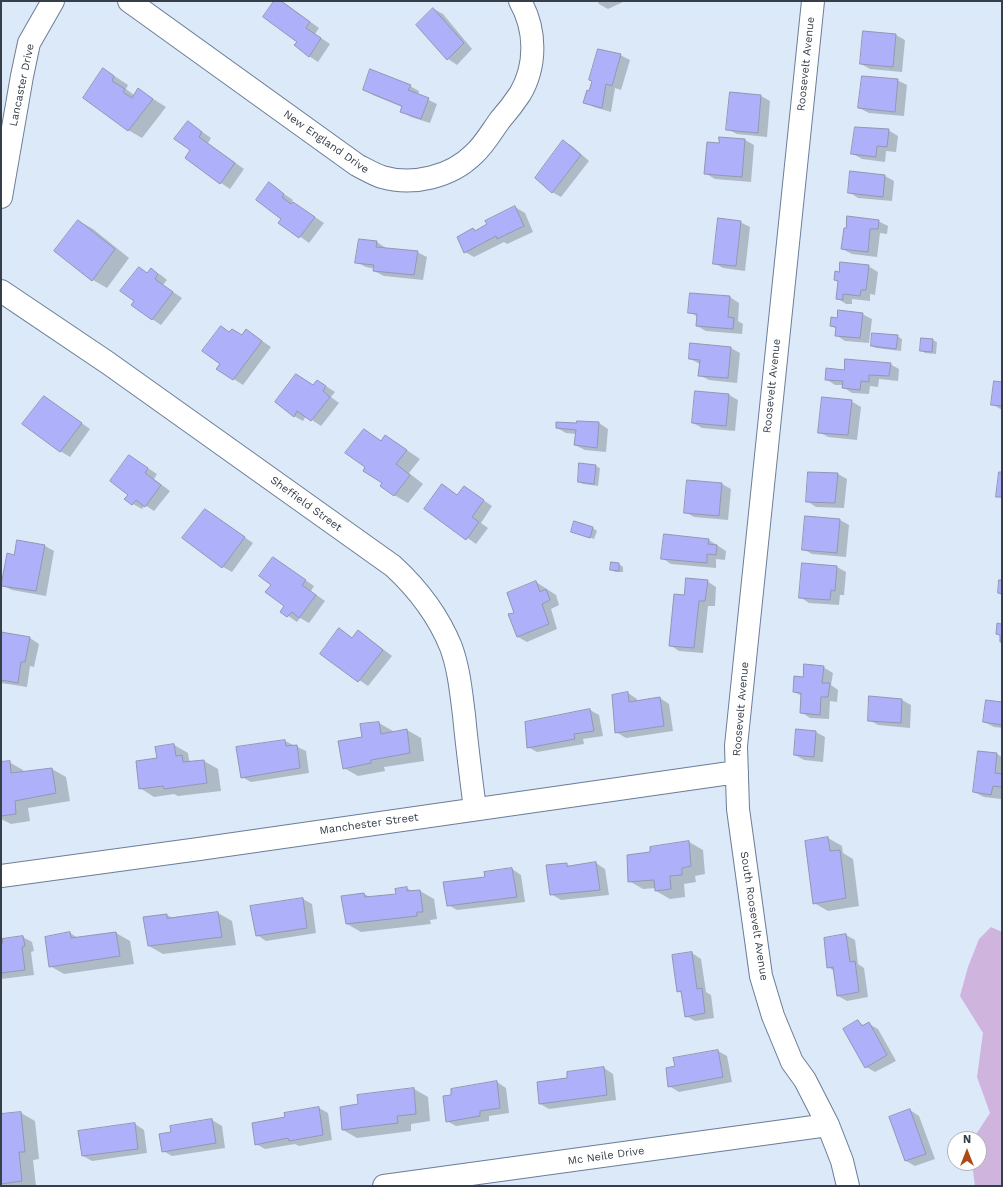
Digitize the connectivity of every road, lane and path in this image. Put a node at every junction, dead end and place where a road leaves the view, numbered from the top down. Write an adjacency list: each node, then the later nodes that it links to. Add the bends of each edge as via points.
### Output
1 (53, 1): 5 (street, Lancaster Drive, via 29,43)
2 (129, 1): 3 (street, New England Drive, via 357,165 382,177 412,181 440,175 464,163 475,154 520,94 527,80 532,52 530,25)
3 (520, 1)
4 (813, 1): 7 (street, Roosevelt Avenue, via 736,746)
5 (1, 197)
6 (1, 291): 8 (street, Sheffield Street, via 108,363 393,566 406,578 436,616 451,648 459,674)
7 (737, 772): 8 (street, Manchester Street); 10 (street, South Roosevelt Avenue, via 738,809 761,976 773,1016 792,1062 805,1080)
8 (475, 809): 9 (street, Manchester Street)
9 (1, 876)
10 (828, 1125): 11 (street, Mc Neile Drive); 12 (street, South Roosevelt Avenue, via 842,1161)
11 (384, 1186)
12 (848, 1186)

